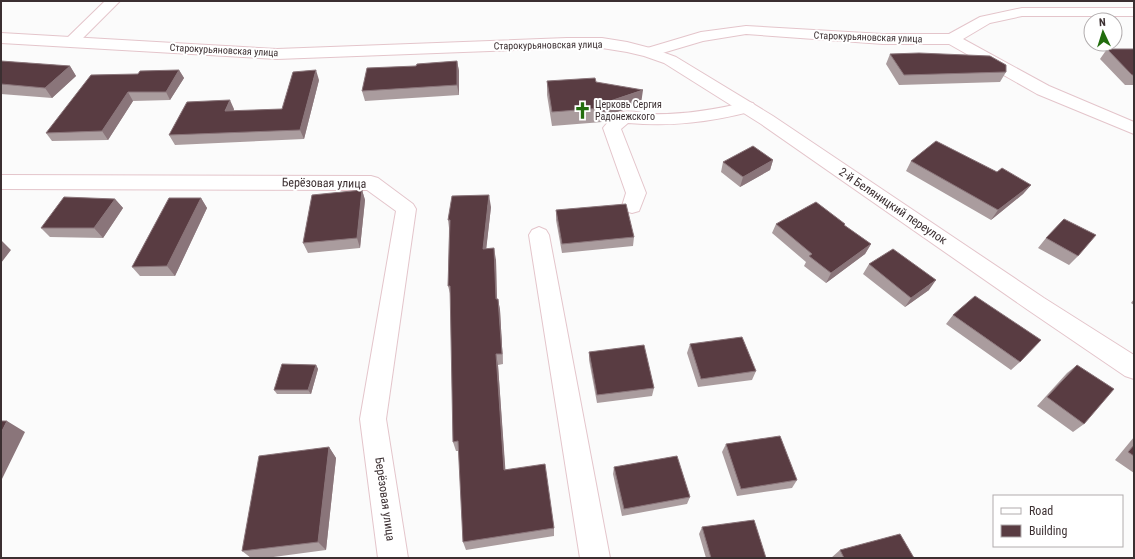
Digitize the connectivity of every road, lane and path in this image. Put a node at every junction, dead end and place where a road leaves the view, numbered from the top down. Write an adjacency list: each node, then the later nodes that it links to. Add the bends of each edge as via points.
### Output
1 (113, 1): 5 (main road)
2 (1134, 12): 4 (main road, Старокурьяновская улица, via 1022,12 985,20)
3 (1, 38): 5 (main road, Старокурьяновская улица)
4 (952, 39): 6 (main road, Старокурьяновская улица, via 883,39 746,30 701,37); 8 (main road, via 1043,90)
5 (72, 41): 6 (main road, Старокурьяновская улица, via 277,54 567,43 602,43)
6 (649, 52): 7 (main road, 2-й Беляницкий переулок, via 670,60)
7 (747, 107): 10 (main road, via 682,119 624,117 612,128 636,193); 12 (main road, 2-й Беляницкий переулок)
8 (1134, 128)
9 (1, 182): 13 (main road, Берёзовая улица, via 371,183 406,209 373,419)
10 (632, 206)
11 (540, 235): 14 (main road)
12 (1134, 368)
13 (393, 558)
14 (595, 558)

